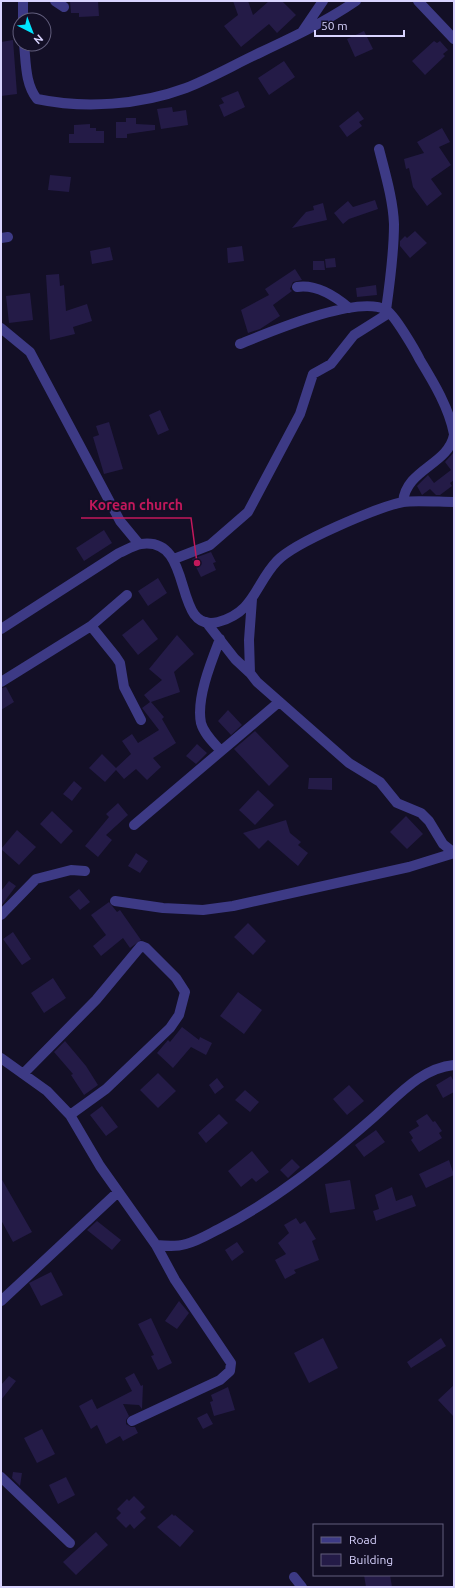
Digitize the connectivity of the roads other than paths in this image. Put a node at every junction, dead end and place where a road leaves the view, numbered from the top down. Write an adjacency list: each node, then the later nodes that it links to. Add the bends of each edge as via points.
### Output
1 (23, 1): 7 (street)
2 (55, 1): 6 (street)
3 (323, 1): 8 (street)
4 (356, 1): 8 (street)
5 (418, 1): 9 (street)
6 (64, 7)
7 (23, 12)
8 (300, 34): 10 (street, via 187,88 166,95 100,105 37,99 32,93 27,75)
9 (454, 39)
10 (25, 52)
11 (379, 149): 14 (street, via 394,223)
12 (297, 287): 13 (street, via 323,291)
13 (349, 308): 14 (street, via 369,305); 16 (street, via 296,323)
14 (388, 311): 17 (street, via 433,382 450,418); 21 (street, via 354,335 331,364 313,374 300,414 248,512 210,545)
15 (1, 328): 20 (street, via 30,352 120,521)
16 (240, 344)
17 (454, 435): 18 (street, via 445,452 409,483)
18 (403, 502): 19 (street); 23 (street, via 327,532 285,554 269,570)
19 (454, 502)
20 (139, 544): 21 (street, via 158,545); 26 (street, via 119,553)
21 (174, 559): 24 (street, via 192,612)
22 (127, 595): 25 (street)
23 (252, 599): 24 (street, via 245,608 229,618); 28 (street)
24 (206, 622): 27 (street)
25 (91, 626): 29 (street); 31 (street, via 116,657 121,667 124,687)
26 (1, 629)
27 (220, 639): 28 (street); 32 (street, via 209,668 201,712 206,733)
28 (250, 673): 30 (street)
29 (1, 682)
30 (279, 702): 32 (street); 34 (street, via 349,763 380,782 397,802 421,813 443,844)
31 (141, 720)
32 (221, 751): 33 (street)
33 (134, 825)
34 (454, 853): 36 (street, via 409,867 233,906 203,910 163,908)
35 (85, 871): 37 (street, via 71,870 36,879)
36 (115, 901)
37 (1, 915)
38 (1, 1058): 40 (street)
39 (454, 1065): 43 (street, via 442,1066 425,1073 347,1141 247,1215 186,1244 171,1247)
40 (23, 1074): 41 (street, via 47,1091); 41 (street, via 96,1000 141,946 146,948 176,978 185,992 178,1015 170,1028 137,1061 106,1089)
41 (70, 1115): 42 (street)
42 (118, 1192): 43 (street); 44 (street)
43 (156, 1245): 45 (street, via 231,1363 230,1371 220,1380)
44 (1, 1301)
45 (132, 1421)
46 (1, 1477): 47 (street)
47 (70, 1543)
48 (294, 1577): 49 (street)
49 (302, 1587)

